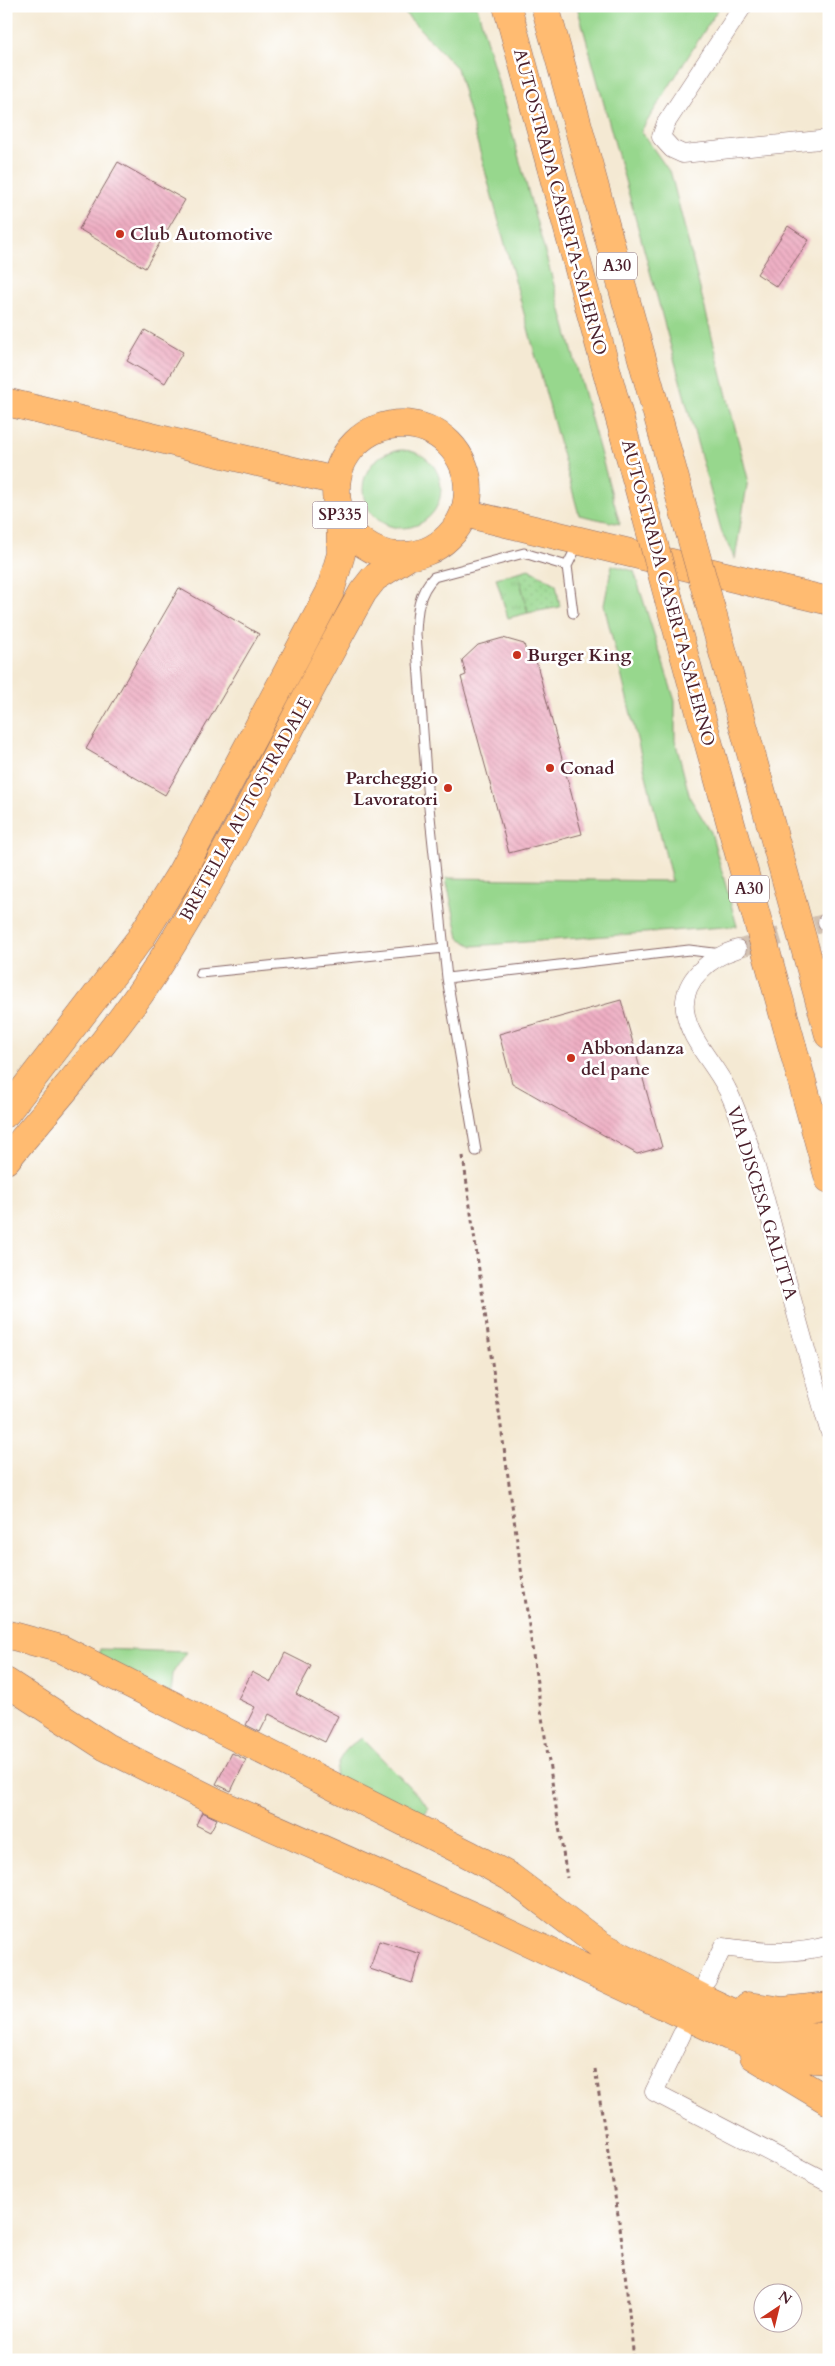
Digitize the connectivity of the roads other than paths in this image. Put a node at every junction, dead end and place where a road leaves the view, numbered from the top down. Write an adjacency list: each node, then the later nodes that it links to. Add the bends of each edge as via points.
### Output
1 (507, 6): 22 (main road, AUTOSTRADA CASERTA-SALERNO / A30, bridge)
2 (545, 6): 18 (main road, AUTOSTRADA CASERTA-SALERNO / A30, bridge)
3 (743, 6): 4 (street, via 666,123 661,137 672,149 683,154)
4 (829, 139)
5 (6, 402): 6 (main road, SP335)
6 (336, 481): 7 (main road, SP335, via 347,452 371,431 402,424 417,426 445,440 460,459 468,481); 8 (main road, SP335)
7 (464, 513): 9 (main road); 10 (main road, SP335, via 449,538 424,553)
8 (340, 514): 10 (main road, SP335, via 346,527 367,547 380,553); 19 (main road, BRETELLA AUTOSTRADALE, via 341,554 330,592 181,873 140,939)
9 (581, 540): 11 (lane); 12 (main road)
10 (410, 556): 21 (main road, BRETELLA AUTOSTRADALE, via 374,578 363,592 219,866 151,977 98,1048)
11 (567, 566): 13 (lane); 14 (lane, via 524,552 434,577 421,596 416,634 427,788)
12 (829, 601)
13 (573, 613)
14 (444, 948): 16 (lane); 17 (lane)
15 (730, 951): 17 (lane, via 688,950); 23 (street, VIA DISCESA GALITTA, via 707,963 695,977 686,994 685,1011 692,1031 727,1089 742,1125 764,1193)
16 (200, 973)
17 (447, 978): 20 (lane)
18 (829, 1035)
19 (6, 1113)
20 (476, 1151)
21 (6, 1160)
22 (829, 1179)
23 (829, 1430)
24 (6, 1634): 28 (main road, via 61,1649 470,1856 510,1878 600,1945)
25 (6, 1682): 28 (main road, via 106,1747 208,1798 484,1922)
26 (829, 1945): 28 (street, via 793,1952 723,1947)
27 (829, 2006): 28 (main road, via 783,2011)
28 (699, 2009): 29 (main road, via 805,2036); 30 (main road, via 729,2036 786,2057); 31 (main road, via 803,2087); 32 (street, via 654,2092)
29 (829, 2037)
30 (829, 2060)
31 (829, 2101)
32 (829, 2183)

